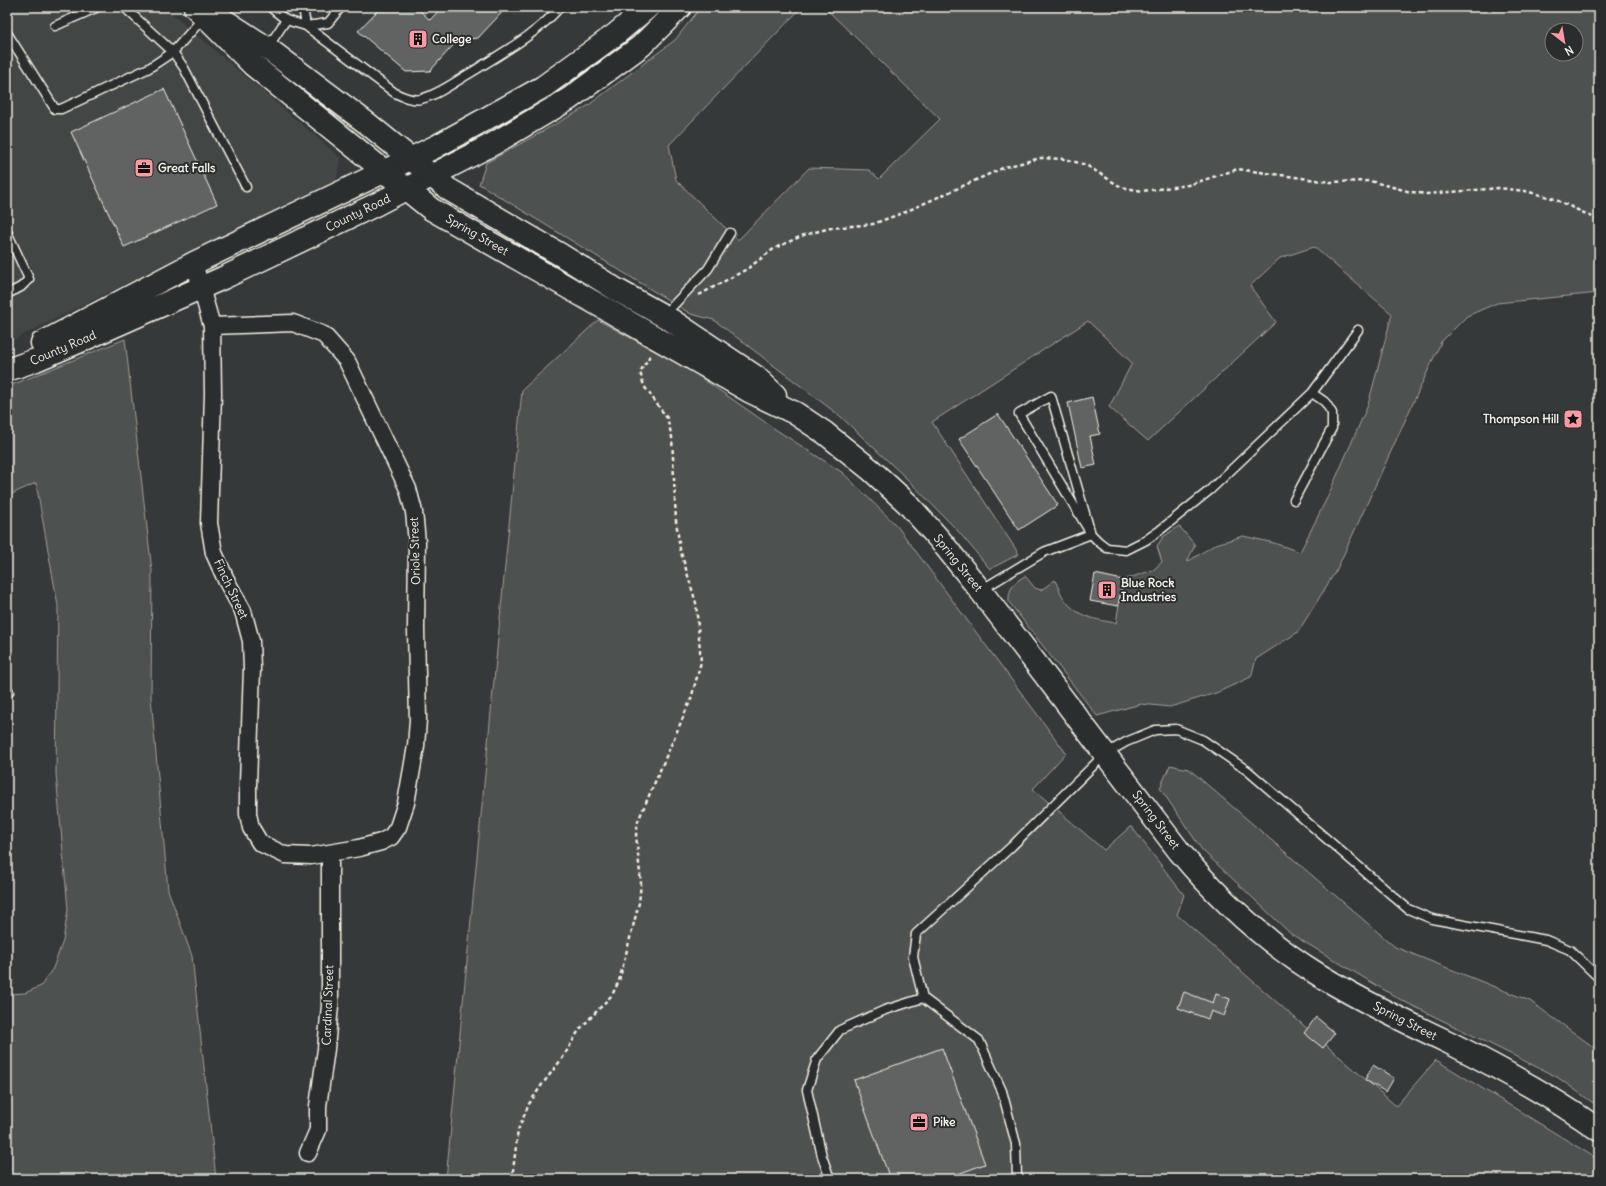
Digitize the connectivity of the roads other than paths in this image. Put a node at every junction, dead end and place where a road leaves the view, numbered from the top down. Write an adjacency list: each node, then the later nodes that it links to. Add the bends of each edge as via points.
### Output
1 (98, 7): 11 (lane)
2 (124, 7): 14 (lane)
3 (270, 7): 10 (lane)
4 (303, 7): 12 (lane)
5 (341, 7): 12 (lane, via 328,23)
6 (560, 7): 12 (lane, via 525,39 443,90 420,99 407,99 395,93)
7 (648, 7): 16 (main road, County Road, via 616,34 543,87)
8 (680, 7): 18 (main road, County Road, via 641,46 569,99)
9 (201, 10): 14 (lane); 15 (main road, Spring Street)
10 (286, 20): 12 (lane); 15 (lane)
11 (55, 26)
12 (306, 26)
13 (7, 34): 14 (lane, via 55,109 61,109 149,68)
14 (173, 52): 19 (lane, via 184,68)
15 (260, 57): 16 (main road, Spring Street, via 368,124); 17 (main road, Spring Street)
16 (411, 159): 17 (main road, County Road); 18 (main road, Spring Street)
17 (385, 172): 20 (main road, Spring Street); 23 (main road, County Road)
18 (432, 176): 20 (main road, County Road); 26 (main road, Spring Street, via 448,189)
19 (246, 187)
20 (406, 189): 24 (main road, County Road); 32 (main road, Spring Street, via 431,209 749,391)
21 (7, 232): 25 (lane, via 29,279 22,287)
22 (730, 233): 26 (lane, via 708,269)
23 (194, 263): 24 (street, Finch Street); 29 (main road, County Road, via 31,349)
24 (201, 287): 27 (street, Finch Street); 30 (main road, County Road, via 43,357)
25 (7, 294)
26 (663, 316): 32 (main road, Spring Street, via 756,377)
27 (212, 326): 39 (street, Finch Street, via 213,401 209,523 214,552 243,611 251,641 248,784 248,814 251,828 260,843 285,854); 39 (street, Oriole Street, via 293,323 324,335 347,361 408,489 414,512 417,542 418,720 406,803 398,827 391,837 381,842)
28 (1358, 330): 31 (lane)
29 (7, 365)
30 (7, 370)
31 (1312, 393): 33 (lane, via 1325,402 1332,413 1332,428); 34 (lane, via 1210,490 1146,540 1126,550 1116,550 1107,548)
32 (795, 413): 35 (main road, Spring Street, via 826,433 907,503)
33 (1294, 500)
34 (1091, 534): 34 (lane, via 1089,527 1051,396 1019,414); 35 (lane, via 1044,552)
35 (980, 590): 38 (main road, Spring Street)
36 (7, 687): 37 (lane, via 10,692)
37 (7, 693)
38 (1105, 754): 40 (lane, via 1156,730 1176,729 1204,740 1248,771 1408,909 1432,919 1546,940 1570,950); 41 (lane, via 1011,847 916,934 913,957); 42 (main road, Spring Street, via 1201,877 1293,957 1370,1004 1501,1069)
39 (330, 854): 43 (street, Cardinal Street, via 330,1006 318,1106 318,1130)
40 (1599, 978)
41 (923, 998): 44 (lane, via 885,1010 840,1030 817,1059 807,1090); 45 (lane, via 980,1040 1002,1091 1014,1136)
42 (1599, 1130)
43 (308, 1153)
44 (830, 1179)
45 (1017, 1179)

